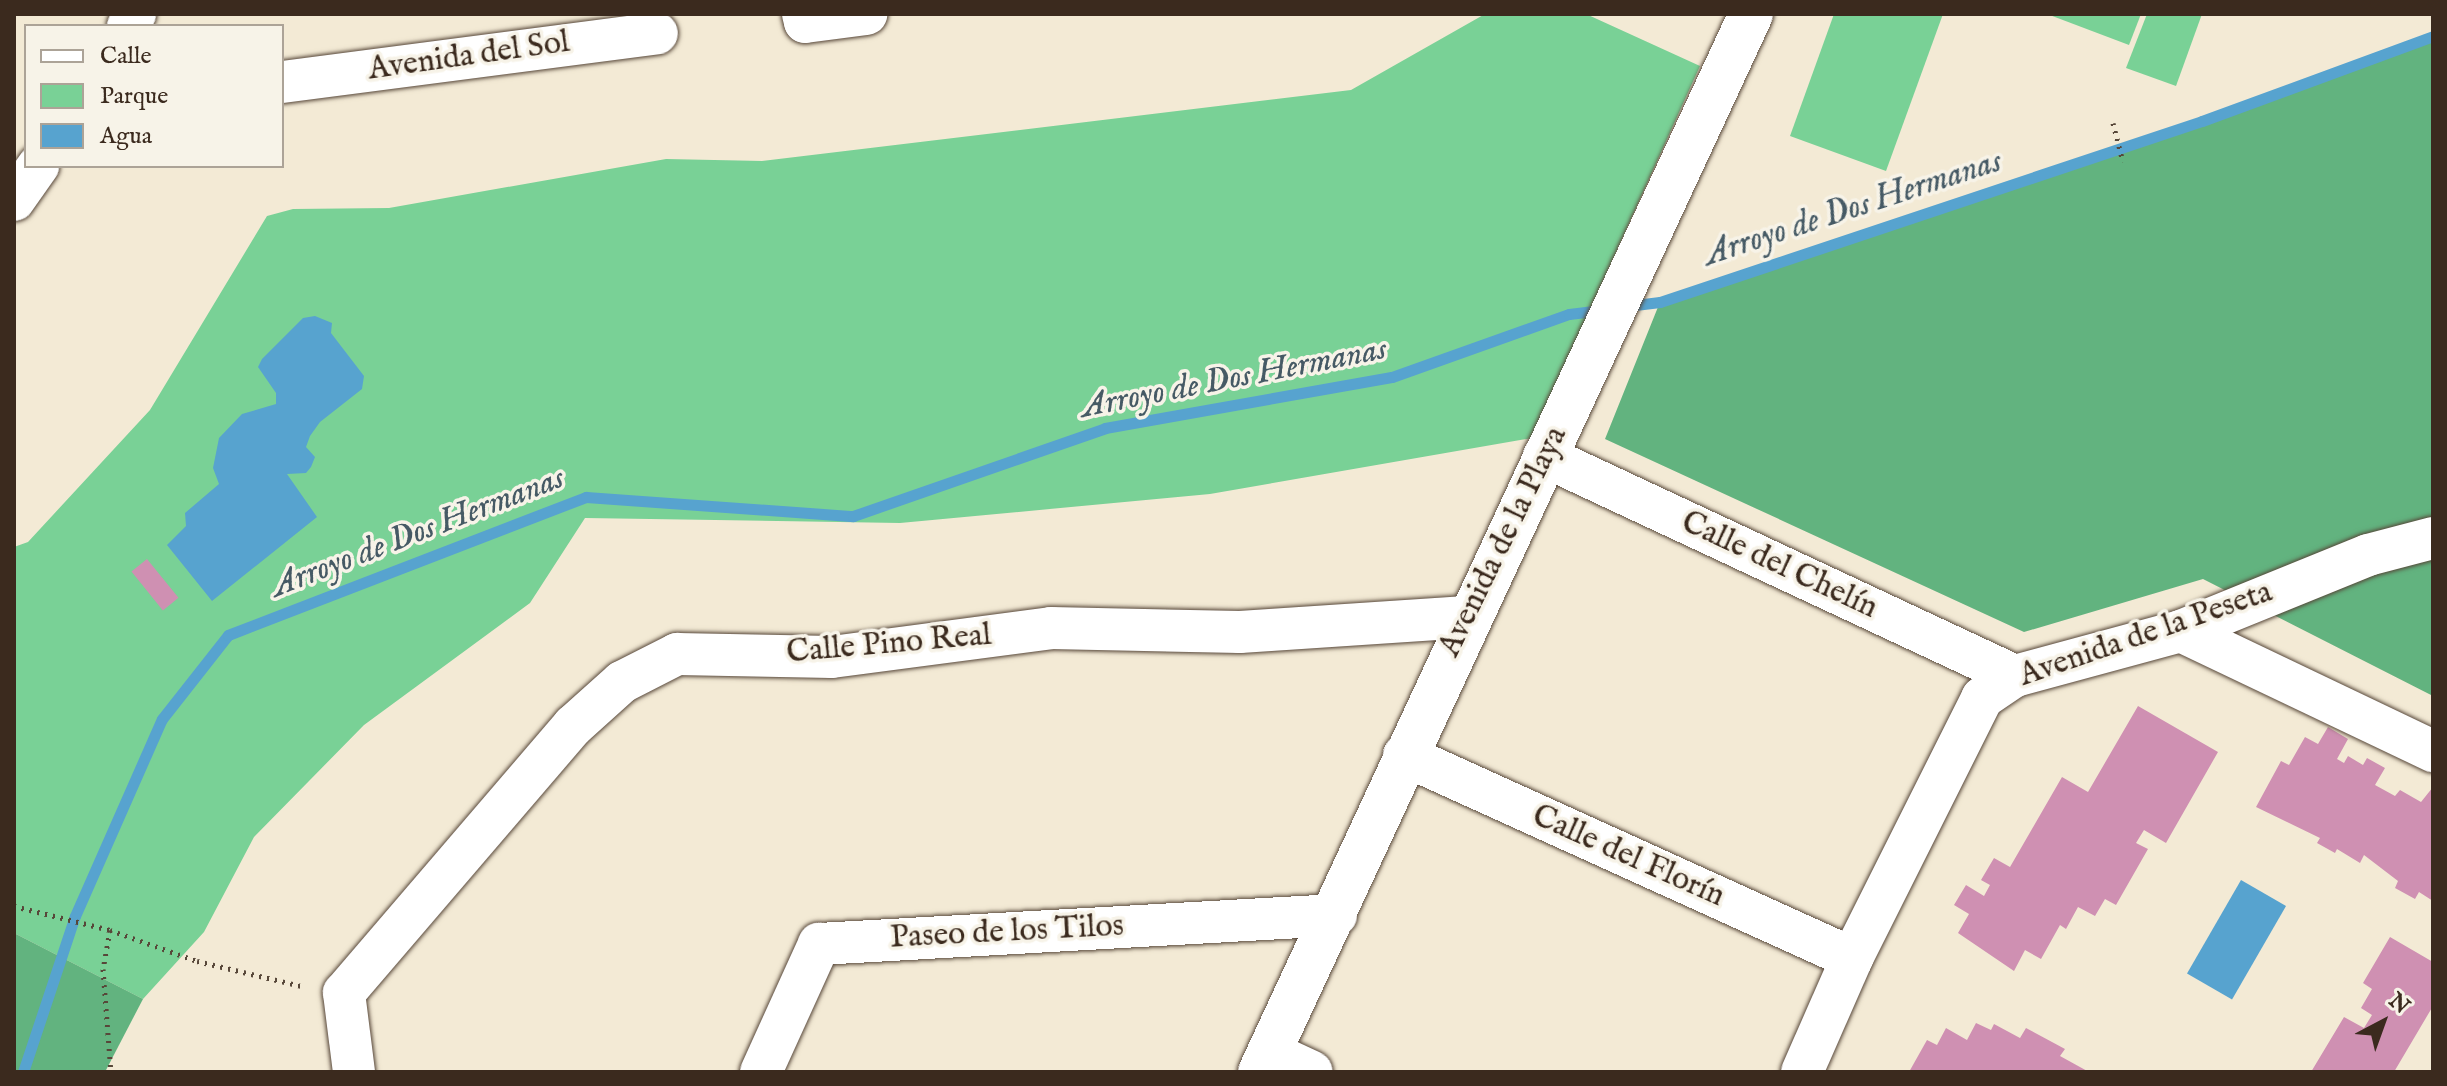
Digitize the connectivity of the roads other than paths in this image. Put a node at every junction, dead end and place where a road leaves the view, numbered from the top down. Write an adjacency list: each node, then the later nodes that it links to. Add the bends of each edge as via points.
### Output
1 (866, 14): 3 (street)
2 (1751, 14): 8 (street, Avenida de la Playa)
3 (804, 18)
4 (657, 33): 5 (street, Avenida del Sol)
5 (284, 82)
6 (37, 168): 7 (street)
7 (14, 200)
8 (1544, 456): 10 (street, Avenida de la Playa); 12 (street, Calle del Chelín)
9 (2433, 538): 11 (street, Avenida de la Peseta, via 2368,555)
10 (1467, 617): 14 (street, Avenida de la Playa); 18 (street, Calle Pino Real, via 1240,632 1051,628 832,657 677,654 622,682 573,726 344,993)
11 (2181, 631): 12 (street, Avenida de la Peseta); 13 (street)
12 (2015, 676): 16 (street, Avenida de la Peseta, via 1982,698)
13 (2433, 751)
14 (1404, 755): 15 (street, Avenida de la Playa); 16 (street, Calle del Florín)
15 (1336, 915): 17 (street, Avenida de la Playa); 19 (street, Paseo de los Tilos, via 819,944)
16 (1852, 958): 21 (street, Avenida de la Peseta)
17 (1264, 1062): 20 (street)
18 (354, 1072)
19 (761, 1072)
20 (1312, 1072)
21 (1802, 1072)

